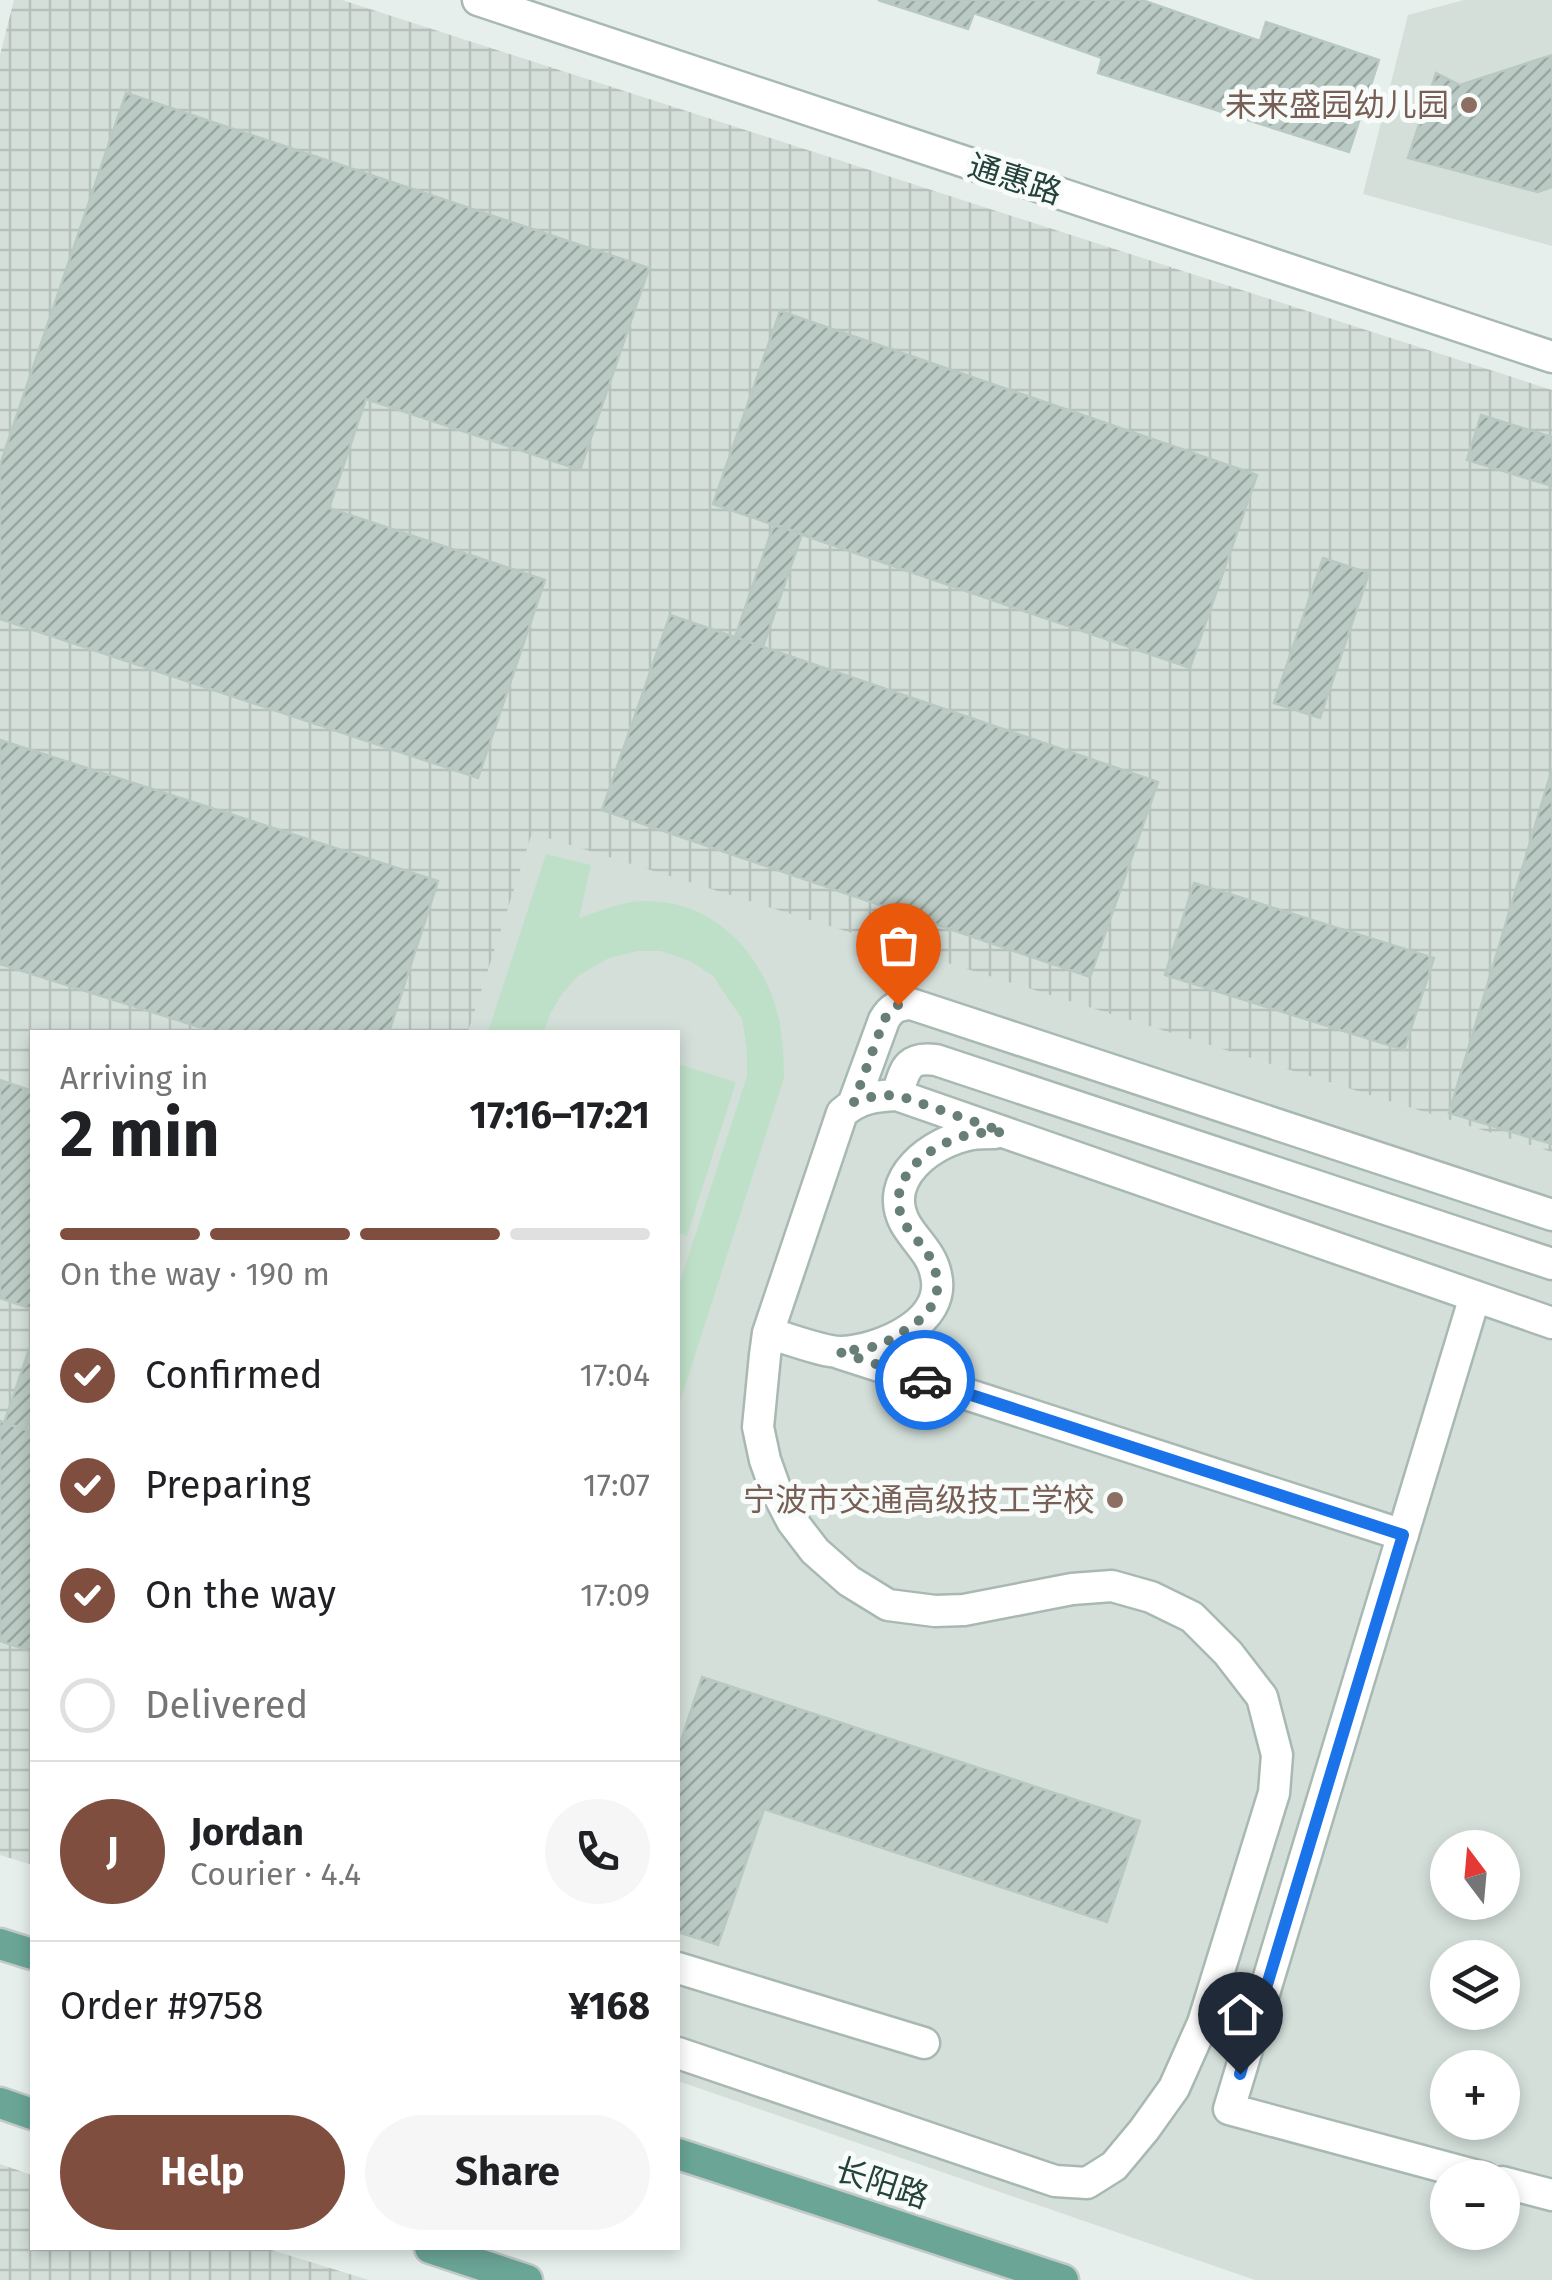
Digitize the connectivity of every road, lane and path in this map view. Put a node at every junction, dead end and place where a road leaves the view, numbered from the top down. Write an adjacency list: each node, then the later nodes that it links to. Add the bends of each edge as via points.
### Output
1 (478, 0): 2 (street, 通惠路)
2 (1552, 358)
3 (897, 1095): 4 (street); 5 (street); 7 (street, via 912,1062 936,1060)
4 (854, 1102): 6 (street, via 884,1020 898,1005 911,1004); 10 (street, via 842,1113)
5 (1004, 1132): 8 (street); 11 (street, via 953,1140 910,1169 899,1205 933,1264 934,1305 881,1345)
6 (1552, 1215)
7 (1552, 1264)
8 (1475, 1296): 9 (street); 12 (street)
9 (1552, 1322)
10 (768, 1333): 11 (street); 17 (street, via 758,1427 765,1460 792,1521 815,1552 888,1604 964,1610 1112,1586 1192,1617 1262,1697 1277,1755 1274,1793 1203,2023 1174,2088 1114,2166 1087,2183 1055,2181)
11 (839, 1352): 12 (street)
12 (1403, 1535): 21 (street, via 1229,2109)
13 (0, 1944): 14 (main road)
14 (30, 1953)
15 (680, 1969): 16 (street)
16 (924, 2043)
17 (680, 2055)
18 (0, 2103): 19 (main road)
19 (30, 2113)
20 (680, 2155): 26 (main road, 长阳路)
21 (1430, 2163)
22 (1520, 2186): 23 (street)
23 (1552, 2194)
24 (436, 2250): 25 (main road)
25 (527, 2280)
26 (1063, 2280)

